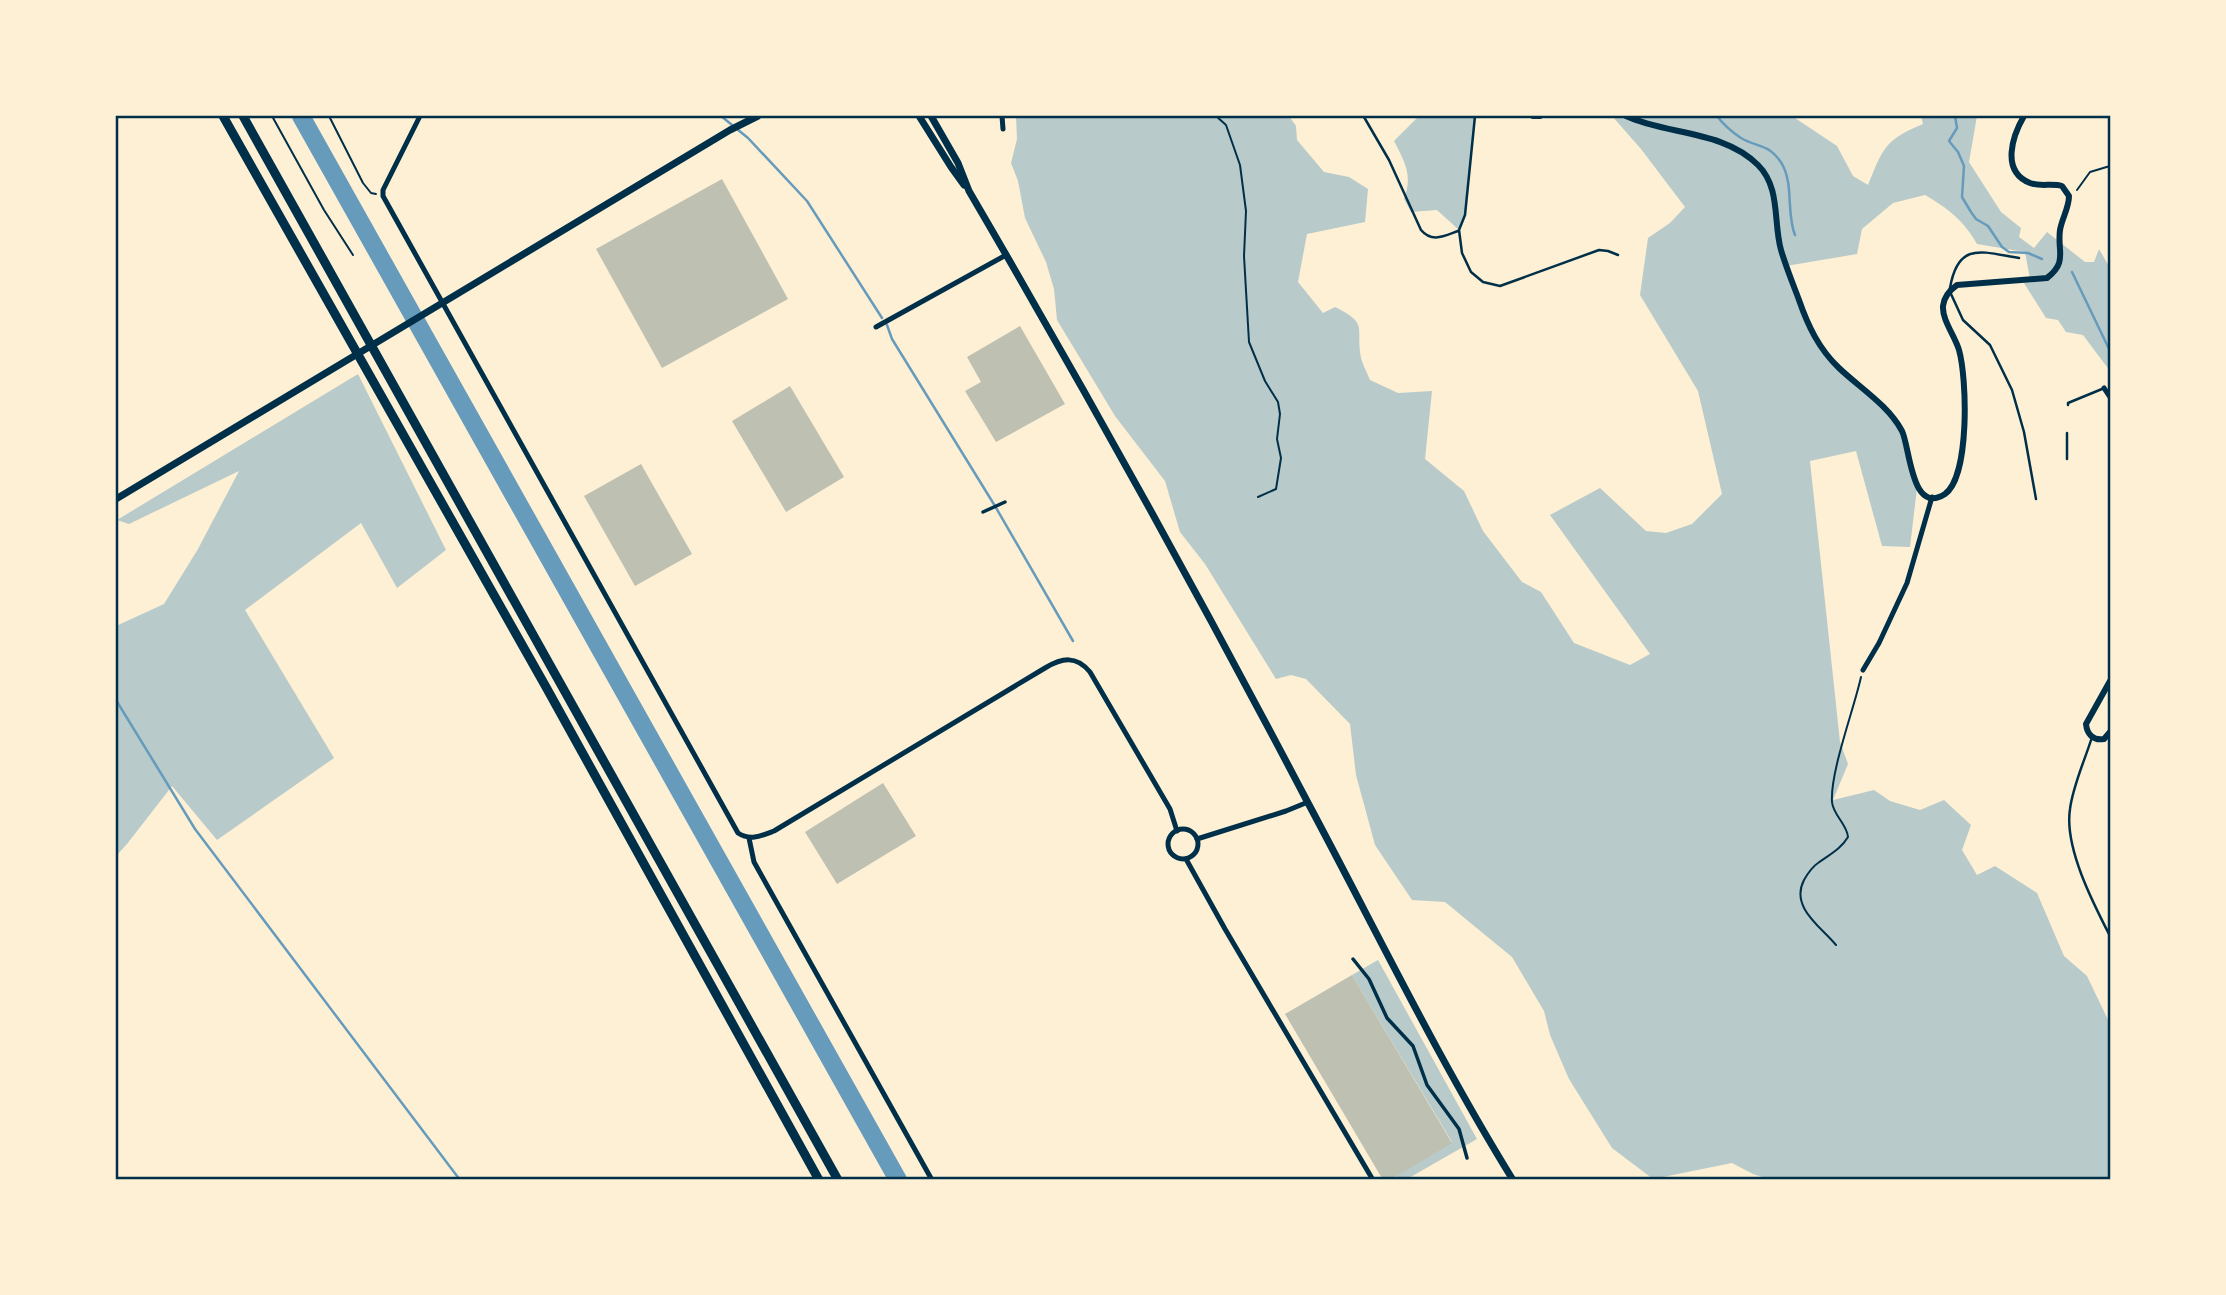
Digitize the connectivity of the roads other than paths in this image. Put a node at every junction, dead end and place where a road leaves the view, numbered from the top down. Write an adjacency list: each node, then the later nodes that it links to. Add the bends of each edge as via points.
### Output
1 (223, 116): 46 (highway)
2 (243, 116): 47 (highway)
3 (420, 116): 40 (street, via 383,196 735,828)
4 (751, 116): 15 (main road)
5 (758, 116): 15 (main road)
6 (919, 116): 17 (main road)
7 (932, 116): 17 (main road)
8 (1002, 116): 16 (street)
9 (1475, 116): 18 (lane, via 1465,215)
10 (1532, 116): 11 (street)
11 (1540, 116)
12 (1626, 116): 29 (street, via 1717,142 1761,168 1771,184 1781,250 1808,325 1831,360 1899,426 1917,488)
13 (2024, 116): 22 (street, via 2011,149 2015,170 2029,183 2059,185 2068,194 2059,264 2047,278 1957,285)
14 (1364, 117): 18 (lane, via 1421,230 1434,238)
15 (739, 125): 30 (main road)
16 (1003, 129)
17 (969, 191): 19 (main road)
18 (1459, 230): 20 (lane, via 1464,262 1492,285 1509,284 1599,250)
19 (1006, 255): 23 (street); 38 (main road)
20 (1618, 256)
21 (2019, 258): 22 (lane, via 1965,254)
22 (1949, 291): 29 (street, via 1943,309 1964,376 1964,441 1951,487); 31 (lane, via 1963,320 1990,345 2012,390)
23 (876, 327)
24 (2104, 388): 25 (street); 26 (lane)
25 (2110, 397)
26 (2068, 405)
27 (2067, 433): 28 (lane)
28 (2067, 459)
29 (1933, 497): 34 (street, via 1907,583)
30 (116, 499)
31 (2036, 499)
32 (1003, 503): 33 (street)
33 (984, 512)
34 (1863, 670)
35 (2110, 681): 37 (street, via 2086,724)
36 (2110, 732): 37 (street, via 2104,739)
37 (2092, 737): 43 (lane, via 2070,806 2069,830 2096,910)
38 (1308, 802): 41 (street); 50 (main road, via 1454,1082)
39 (1177, 831): 40 (street, via 1170,809 1090,672 1069,659 1057,661 774,831); 41 (street, via 1186,830); 42 (street, via 1168,841 1169,850 1176,858)
40 (749, 838): 48 (street, via 754,862)
41 (1197, 839): 42 (street, via 1195,853)
42 (1186, 859): 49 (street)
43 (2110, 936)
44 (1353, 959): 45 (street, via 1370,979 1387,1018 1413,1046 1427,1085 1459,1129)
45 (1467, 1158)
46 (819, 1180)
47 (838, 1180)
48 (932, 1180)
49 (1373, 1180)
50 (1513, 1180)

